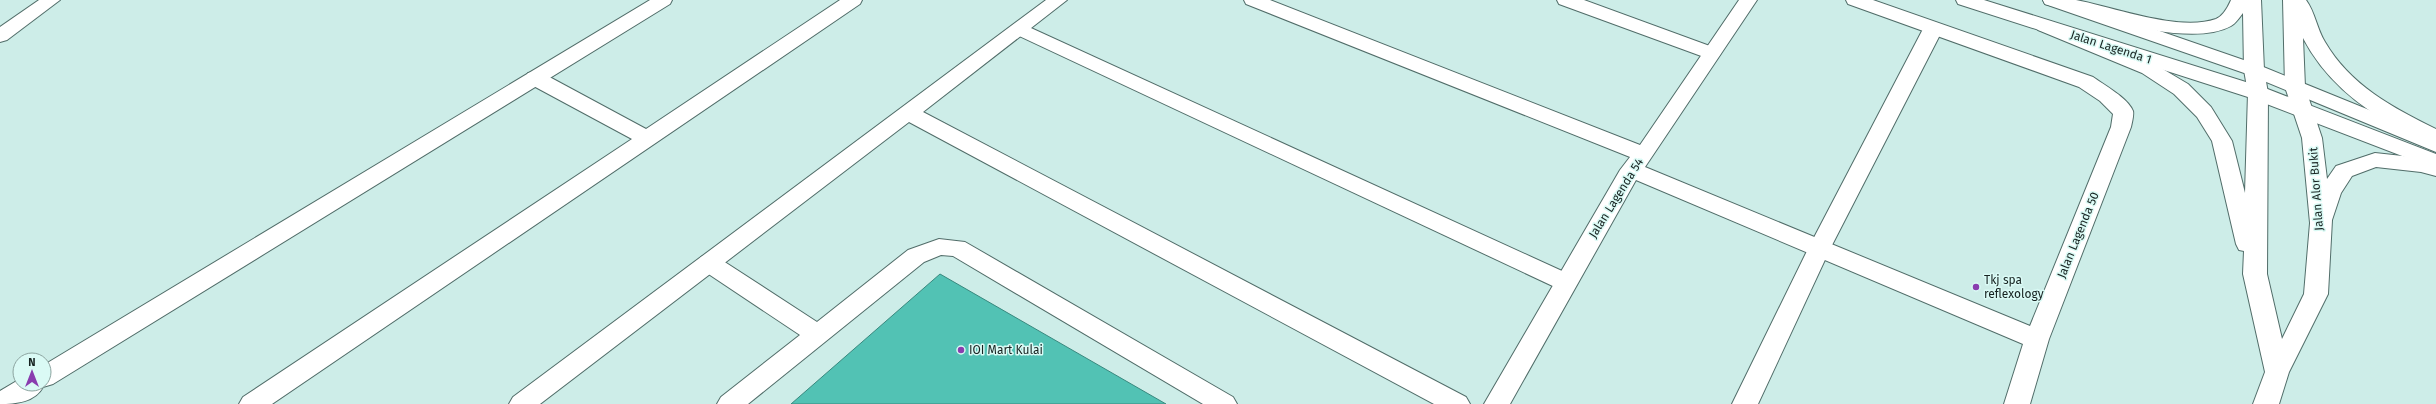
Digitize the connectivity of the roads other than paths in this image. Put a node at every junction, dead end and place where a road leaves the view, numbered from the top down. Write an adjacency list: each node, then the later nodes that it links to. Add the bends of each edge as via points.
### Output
1 (51, 0): 18 (street)
2 (663, 0): 21 (street)
3 (853, 0): 26 (street)
4 (1058, 0): 16 (street)
5 (1253, 0): 30 (street)
6 (1566, 0): 19 (street)
7 (1748, 0): 19 (street, Jalan Lagenda 54)
8 (1855, 0): 17 (street)
9 (1965, 0): 15 (street, Jalan Lagenda 1)
10 (2052, 0): 11 (street, via 2158,24 2195,28 2221,24 2237,10); 20 (street, Jalan Lagenda 1)
11 (2240, 0)
12 (2252, 0): 20 (street)
13 (2292, 0): 22 (street, Jalan Alor Bukit)
14 (2298, 0): 27 (street, via 2303,21 2318,47 2361,96)
15 (2045, 26): 23 (street, Jalan Lagenda 1); 35 (street, via 2149,69 2181,89 2204,112 2222,140)
16 (1020, 29): 25 (street); 36 (street)
17 (1933, 29): 33 (street); 38 (street, Jalan Lagenda 50, via 2086,82 2107,96 2123,112 2121,127)
18 (0, 36)
19 (1711, 53): 30 (street, Jalan Lagenda 54)
20 (2254, 70): 22 (street, Jalan Lagenda 1); 23 (street)
21 (535, 78): 26 (street); 39 (street)
22 (2295, 87): 24 (street, Jalan Alor Bukit); 28 (street, Jalan Lagenda 1)
23 (2258, 93): 24 (street, Jalan Lagenda 1); 35 (street)
24 (2303, 111): 29 (street, Jalan Lagenda 1); 32 (street, Jalan Alor Bukit, via 2312,138)
25 (908, 113): 34 (street); 47 (street)
26 (647, 138): 43 (street)
27 (2436, 138)
28 (2436, 145)
29 (2436, 162)
30 (1637, 163): 33 (street); 36 (street, Jalan Lagenda 54)
31 (2436, 168): 32 (street, via 2375,160 2344,171 2330,192)
32 (2321, 224): 40 (street, Jalan Alor Bukit, via 2316,294)
33 (1819, 250): 38 (street); 49 (street)
34 (709, 263): 37 (street); 44 (street)
35 (2255, 274): 40 (street)
36 (1565, 282): 48 (street, Jalan Lagenda 54)
37 (816, 334): 45 (street); 46 (street, via 916,256 939,247 957,248)
38 (2037, 339): 50 (street, Jalan Lagenda 50)
39 (52, 372)
40 (2277, 372): 51 (street, Jalan Alor Bukit)
41 (19, 392): 42 (street)
42 (0, 404)
43 (252, 404)
44 (522, 404)
45 (730, 404)
46 (1224, 404)
47 (1457, 404)
48 (1497, 404)
49 (1744, 404)
50 (2017, 404)
51 (2266, 404)

